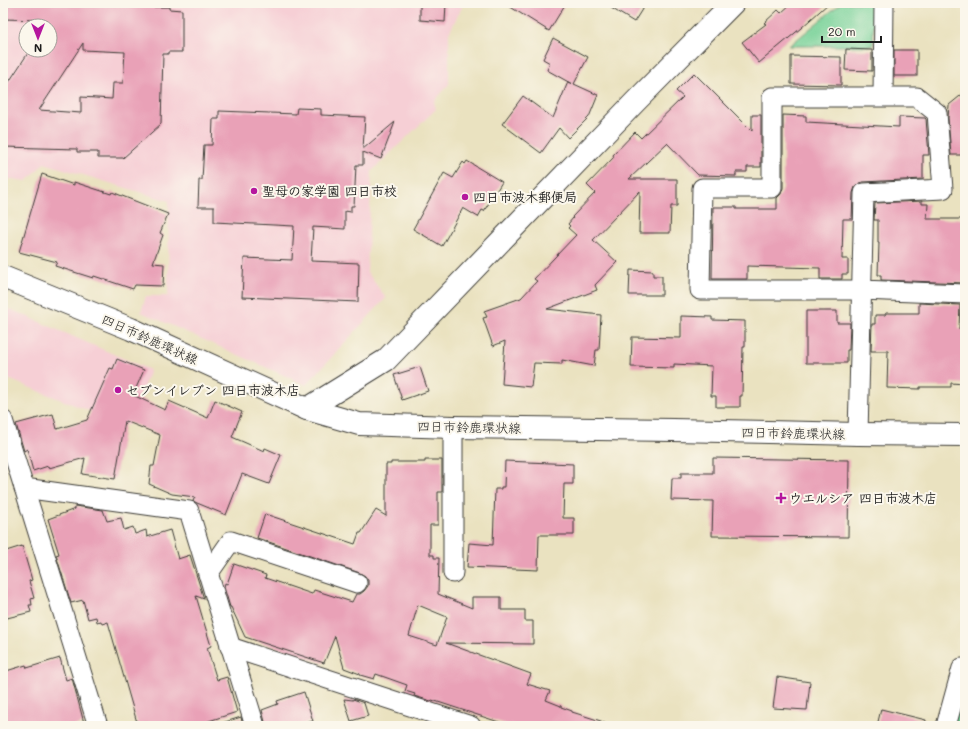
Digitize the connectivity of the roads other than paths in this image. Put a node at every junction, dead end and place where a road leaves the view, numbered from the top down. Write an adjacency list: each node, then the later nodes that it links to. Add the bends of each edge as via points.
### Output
1 (734, 3): 7 (main road, via 386,360)
2 (884, 3): 3 (street)
3 (883, 96): 5 (street, via 917,97 937,113 943,189 864,193); 5 (street, via 772,96 772,188 702,188 700,290)
4 (3, 277): 7 (main road, 四日市鈴鹿環状線, via 131,330)
5 (861, 290): 6 (street); 10 (street)
6 (965, 294)
7 (307, 409): 9 (main road, 四日市鈴鹿環状線, via 359,424)
8 (3, 420): 12 (street)
9 (453, 427): 10 (main road, 四日市鈴鹿環状線); 13 (street)
10 (858, 434): 11 (main road, 四日市鈴鹿環状線)
11 (965, 435)
12 (24, 488): 14 (street, via 189,511); 18 (street)
13 (453, 573)
14 (208, 574): 15 (street, via 231,541); 16 (street)
15 (357, 583)
16 (230, 647): 19 (street); 20 (street)
17 (962, 668): 21 (street)
18 (98, 726)
19 (255, 726)
20 (471, 726)
21 (946, 726)

